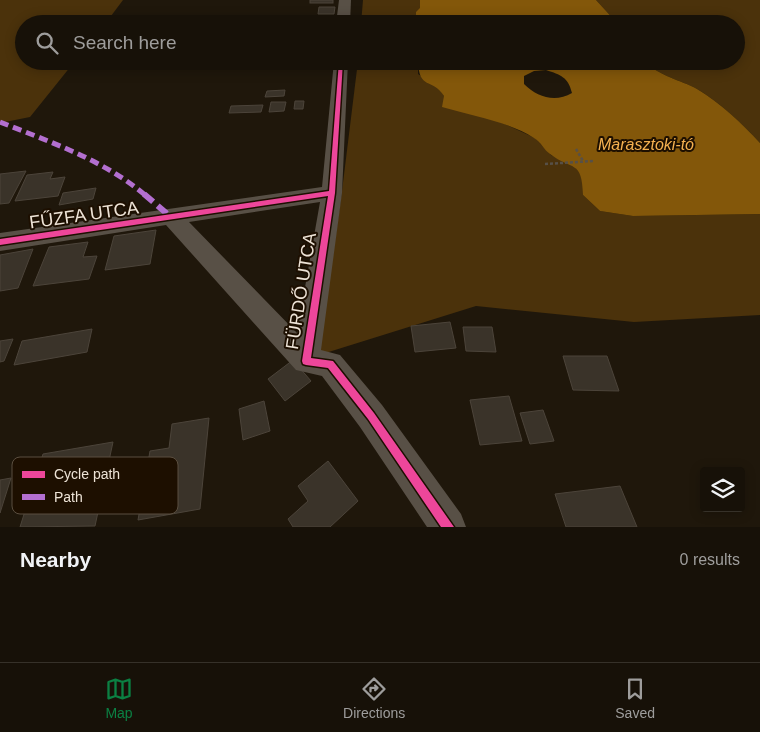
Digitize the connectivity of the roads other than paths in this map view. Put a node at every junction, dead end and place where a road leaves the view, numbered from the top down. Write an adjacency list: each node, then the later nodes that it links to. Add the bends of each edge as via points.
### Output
1 (345, 0): 2 (street)
2 (344, 15)
3 (340, 70): 4 (street, FÜRDŐ UTCA)
4 (332, 193): 5 (street, FŰZFA UTCA); 7 (street, FÜRDŐ UTCA)
5 (172, 218): 6 (street, FŰZFA UTCA); 7 (street)
6 (0, 242)
7 (306, 361): 8 (street, FÜRDŐ UTCA, via 330,364 371,416)
8 (448, 527)

